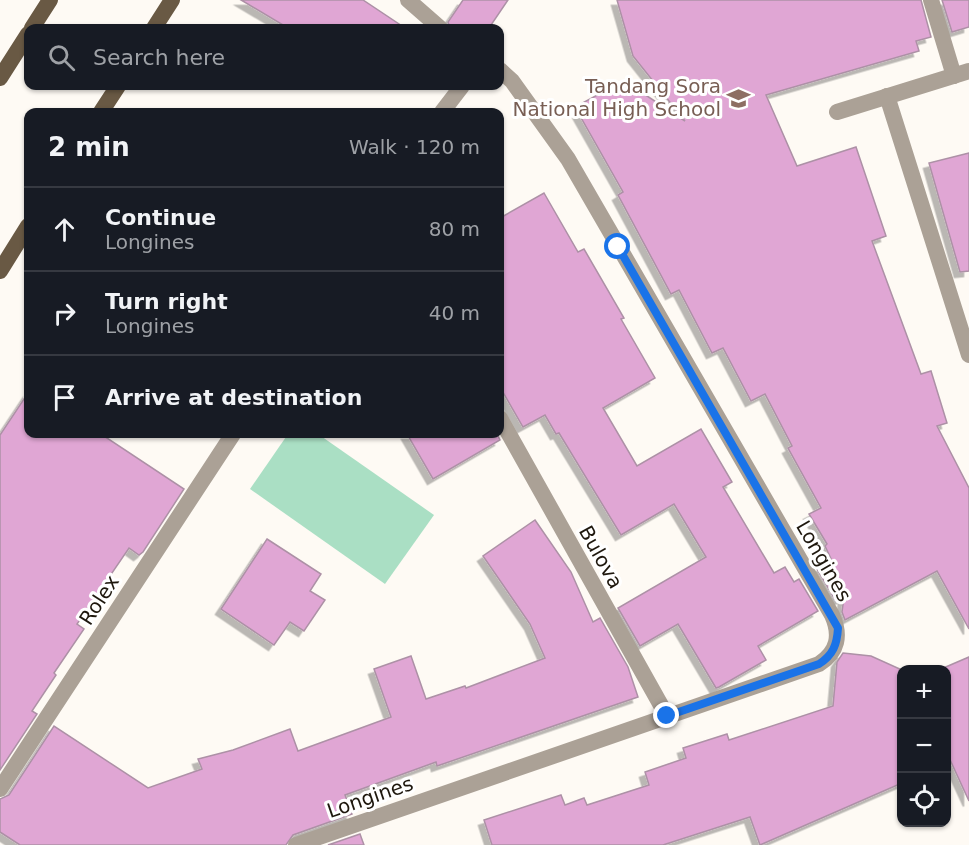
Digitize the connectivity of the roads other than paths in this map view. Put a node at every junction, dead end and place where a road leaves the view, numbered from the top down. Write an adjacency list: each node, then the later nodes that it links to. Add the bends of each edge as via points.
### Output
1 (50, 0): 5 (main road)
2 (172, 0): 6 (main road)
3 (408, 0): 7 (street)
4 (932, 0): 10 (street)
5 (35, 24)
6 (157, 24)
7 (435, 24)
8 (24, 39): 11 (main road)
9 (504, 74): 23 (street, Longines, via 568,159 838,628 830,657 819,664)
10 (962, 74): 14 (street)
11 (0, 78)
12 (115, 90): 15 (main road)
13 (459, 90): 16 (street)
14 (886, 96): 17 (street); 20 (street)
15 (104, 108)
16 (445, 108)
17 (837, 112)
18 (24, 232): 19 (main road)
19 (0, 271)
20 (969, 355)
21 (504, 425): 23 (street, Bulova)
22 (230, 438): 24 (street, Rolex)
23 (667, 716): 25 (street, Longines)
24 (0, 789)
25 (296, 845)

